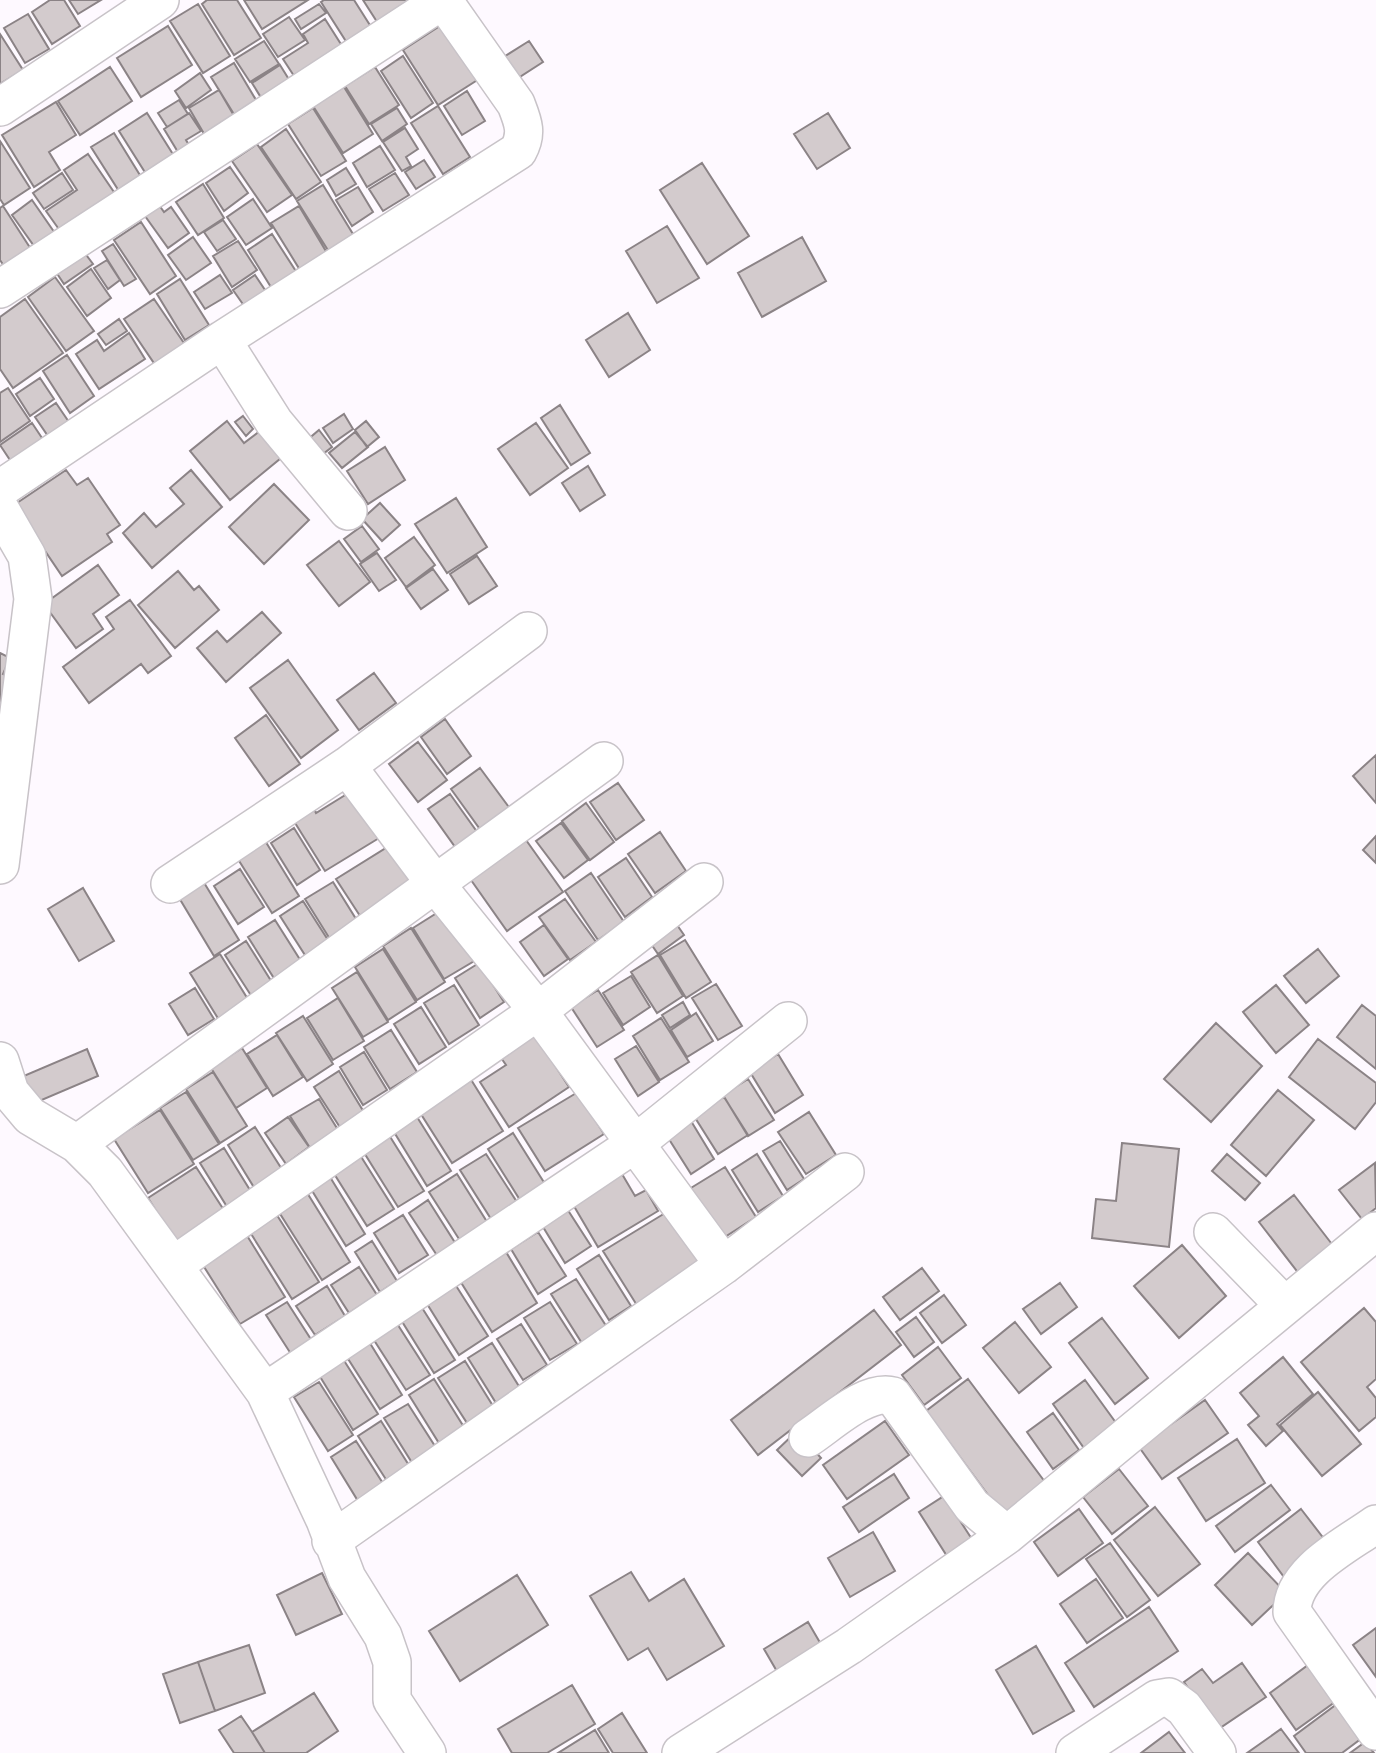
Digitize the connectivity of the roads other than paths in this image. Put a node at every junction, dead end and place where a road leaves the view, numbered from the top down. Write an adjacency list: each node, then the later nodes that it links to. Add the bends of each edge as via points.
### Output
1 (160, 0): 2 (street)
2 (0, 107)
3 (0, 289): 4 (street, via 443,0 516,104 525,137 517,151)
4 (222, 340): 5 (street); 7 (street, via 274,422)
5 (0, 489)
6 (0, 509): 11 (street, via 27,556 33,599)
7 (348, 511)
8 (528, 631): 10 (street)
9 (604, 761): 12 (street)
10 (347, 766): 12 (street); 14 (street)
11 (0, 865)
12 (434, 882): 15 (street); 19 (street)
13 (704, 882): 15 (street)
14 (170, 884)
15 (538, 1011): 18 (street); 23 (street)
16 (788, 1021): 18 (street)
17 (0, 1061): 19 (street, via 10,1091 30,1116)
18 (636, 1143): 24 (street); 26 (street)
19 (77, 1144): 23 (street, via 105,1172)
20 (845, 1172): 24 (street)
21 (1376, 1231): 25 (street)
22 (1213, 1232): 25 (street)
23 (174, 1265): 26 (street)
24 (724, 1265): 30 (street)
25 (1285, 1306): 29 (street)
26 (265, 1392): 30 (street)
27 (808, 1437): 29 (street, via 870,1397 893,1396 972,1506)
28 (1376, 1524): 31 (street, via 1310,1572 1292,1600 1292,1612)
29 (1007, 1535): 33 (street, via 849,1646)
30 (331, 1541): 32 (street, via 347,1578 383,1636 392,1662 391,1700)
31 (1373, 1720)
32 (427, 1753)
33 (681, 1753)
34 (1075, 1753): 35 (street, via 1157,1699 1169,1696 1184,1708)
35 (1217, 1753)

